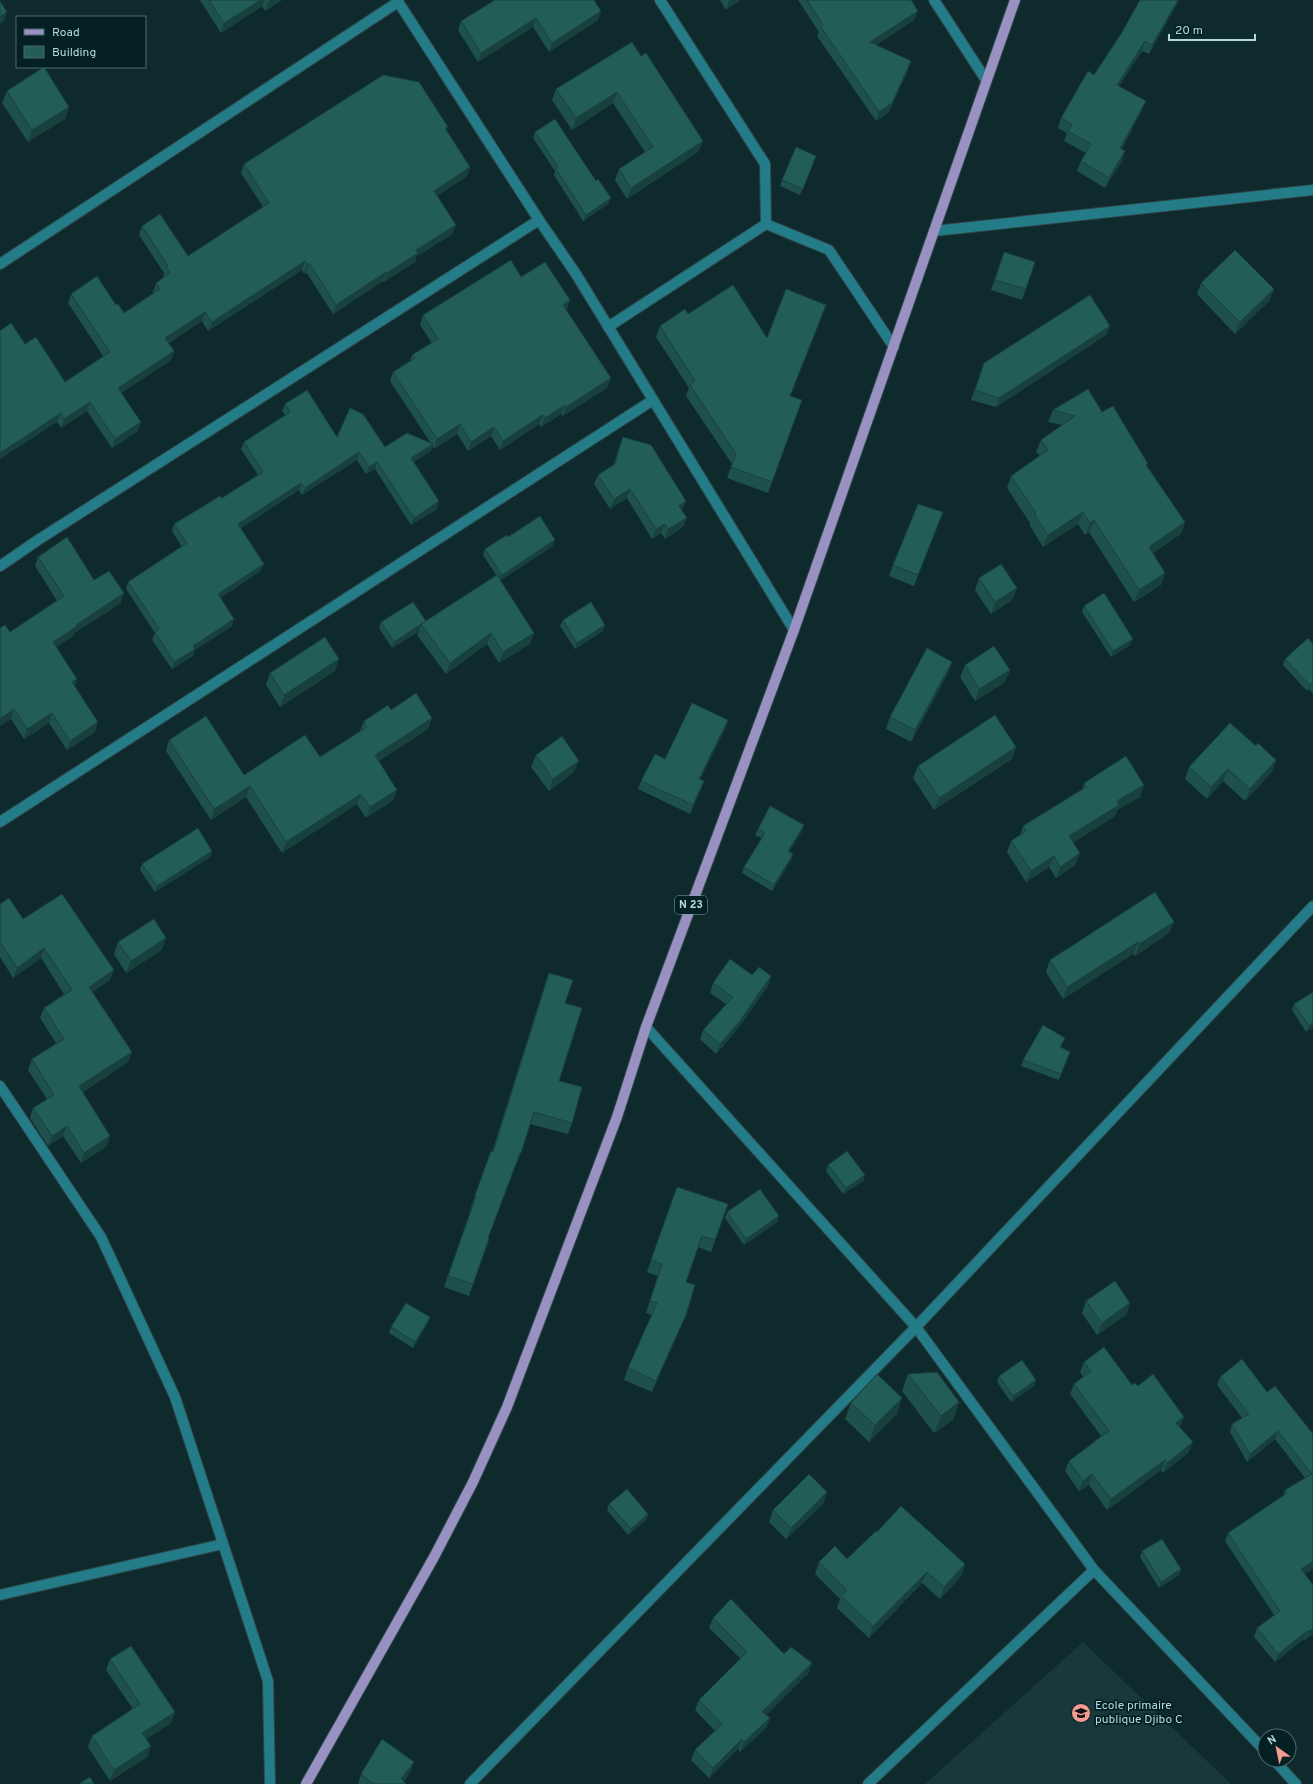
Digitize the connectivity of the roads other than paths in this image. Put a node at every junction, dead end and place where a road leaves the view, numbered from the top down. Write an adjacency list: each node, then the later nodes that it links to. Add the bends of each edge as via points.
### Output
1 (660, 0): 8 (street, via 765,164)
2 (934, 0): 5 (street)
3 (1015, 0): 5 (main road, N 23)
4 (398, 1): 7 (street); 10 (street)
5 (986, 80): 9 (main road, N 23)
6 (1313, 190): 9 (street)
7 (539, 220): 11 (street); 14 (street)
8 (766, 224): 11 (street); 12 (street, via 829,250)
9 (934, 232): 12 (main road, N 23)
10 (0, 264)
11 (608, 326): 13 (street)
12 (894, 347): 15 (main road, N 23)
13 (653, 400): 15 (street); 16 (street)
14 (0, 566)
15 (794, 630): 18 (main road, N 23)
16 (0, 822)
17 (1313, 906): 20 (street)
18 (646, 1027): 20 (street); 27 (main road, N 23, via 617,1117 507,1407 473,1482 434,1557)
19 (0, 1086): 21 (street, via 101,1237 175,1397)
20 (916, 1327): 22 (street); 28 (street)
21 (223, 1544): 23 (street); 26 (street, via 268,1681)
22 (1094, 1570): 24 (street); 29 (street)
23 (0, 1595)
24 (1257, 1743)
25 (1281, 1768): 30 (street)
26 (270, 1784)
27 (306, 1784)
28 (470, 1784)
29 (868, 1784)
30 (1296, 1784)

